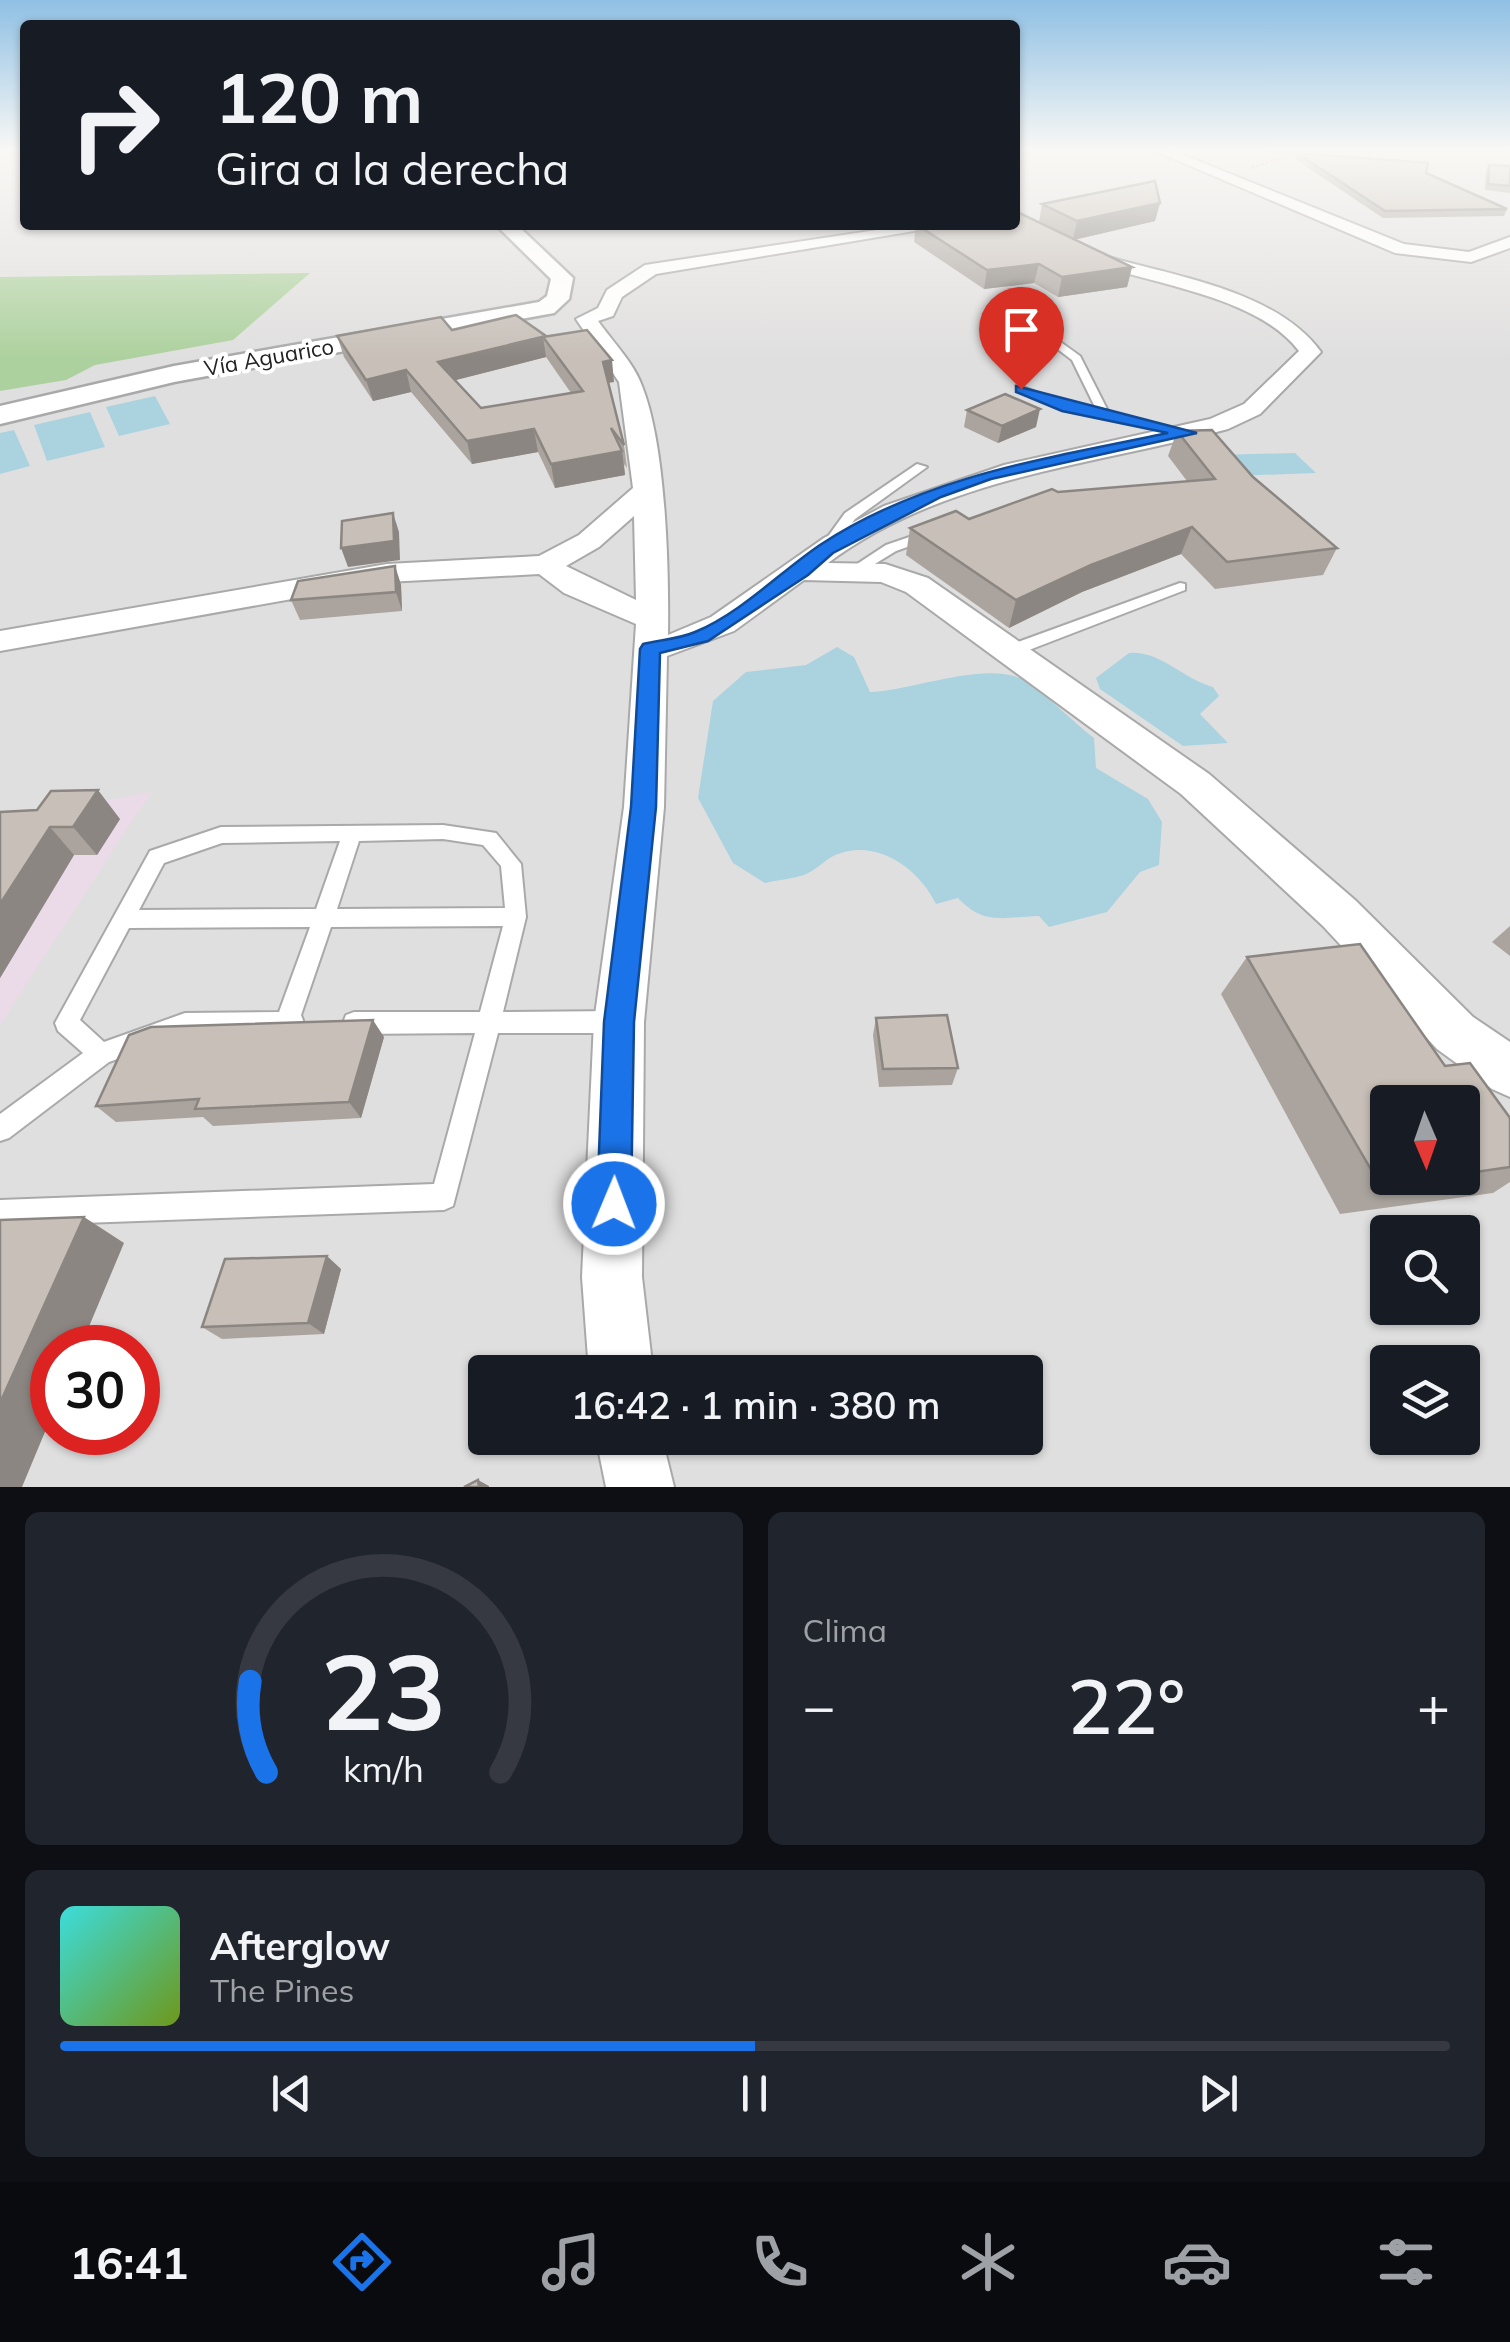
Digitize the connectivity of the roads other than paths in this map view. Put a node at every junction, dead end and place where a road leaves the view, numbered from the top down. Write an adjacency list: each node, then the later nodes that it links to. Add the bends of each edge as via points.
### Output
1 (1024, 219): 10 (street, via 1048,244 1236,303 1307,343 1310,352 1252,409)
2 (1328, 219): 5 (street, via 1401,249 1472,257)
3 (511, 230): 9 (street, Vía Aguarico, via 562,278 558,300 546,308 174,374)
4 (907, 230): 12 (street, via 651,268 614,294 606,312 586,319 630,382)
5 (1510, 242)
6 (1034, 327): 8 (lane, via 1076,358)
7 (1021, 389): 8 (lane)
8 (1104, 414): 10 (lane)
9 (0, 415)
10 (1189, 433): 14 (street, via 986,476 894,512)
11 (921, 467): 14 (lane, via 850,516)
12 (646, 490): 15 (street, via 589,541); 17 (street)
13 (938, 531): 14 (lane)
14 (828, 563): 17 (street, via 701,637); 19 (street, via 917,585)
15 (545, 565): 17 (street); 18 (street, via 388,572)
16 (1180, 587): 19 (lane)
17 (651, 634): 25 (street, via 644,807)
18 (0, 641)
19 (1010, 651): 28 (street, via 1195,784 1339,914 1455,1033)
20 (352, 834): 21 (lane); 22 (lane, via 489,838 510,864); 23 (lane, via 221,836 157,857)
21 (323, 918): 22 (lane); 23 (lane); 26 (lane)
22 (516, 918): 24 (lane)
23 (123, 919): 27 (lane, via 66,1024)
24 (488, 1022): 25 (lane); 26 (lane); 30 (lane, via 444,1197)
25 (619, 1022): 31 (street, via 612,1277)
26 (287, 1023): 27 (lane, via 185,1024)
27 (101, 1054): 29 (lane)
28 (1510, 1072)
29 (0, 1128)
30 (0, 1213)
31 (619, 1355)
32 (633, 1455): 33 (street)
33 (640, 1487)

